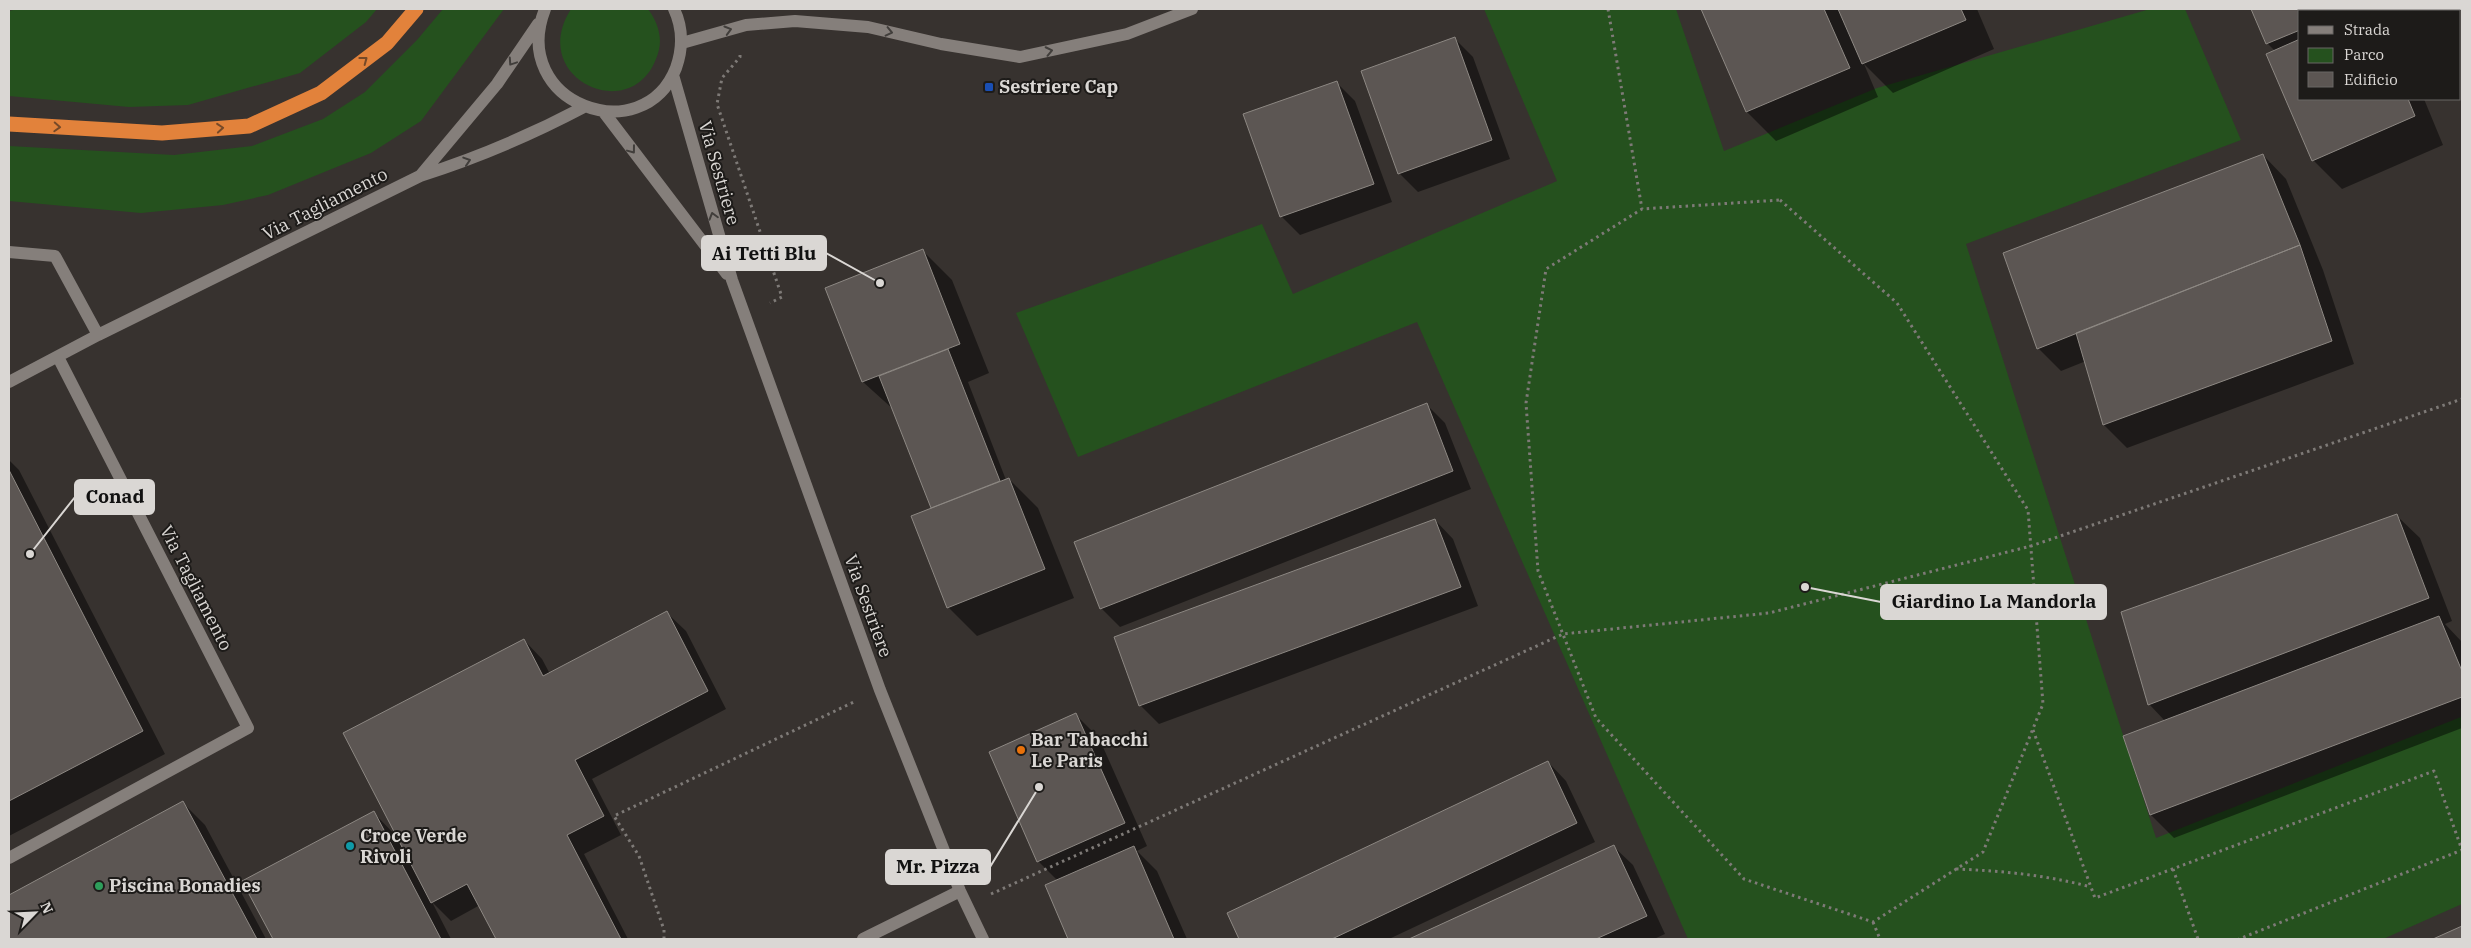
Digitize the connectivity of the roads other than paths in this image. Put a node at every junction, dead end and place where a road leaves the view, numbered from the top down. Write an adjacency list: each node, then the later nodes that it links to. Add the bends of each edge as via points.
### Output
1 (416, 9): 10 (highway, one-way to 1, via 162,134 249,126 321,93 387,43)
2 (545, 9): 5 (street)
3 (674, 9): 6 (street, via 680,21)
4 (1192, 9): 6 (street, one-way to 4, via 746,24 795,21 868,27 941,44 1020,56 1126,34)
5 (540, 22): 8 (street, via 538,43 542,64 552,83 566,97); 11 (street, Via Tagliamento, one-way to 11, via 497,84)
6 (682, 43): 7 (street)
7 (673, 75): 9 (street, via 660,92 643,104 623,110); 13 (street, Via Sestriere, one-way to 7)
8 (584, 107): 9 (street); 11 (street, Via Tagliamento, one-way to 8, via 474,159)
9 (602, 111): 13 (street, Via Sestriere, one-way to 13)
10 (9, 124)
11 (420, 176): 14 (street, Via Tagliamento)
12 (9, 252): 14 (street, via 55,256)
13 (732, 280): 18 (street, Via Sestriere, via 880,690)
14 (98, 335): 15 (street, Via Tagliamento)
15 (58, 357): 16 (street, Via Tagliamento); 17 (street, Via Tagliamento, via 248,728)
16 (9, 382)
17 (9, 858)
18 (960, 892): 19 (street); 20 (street, Via Sestriere)
19 (863, 939)
20 (983, 939)

